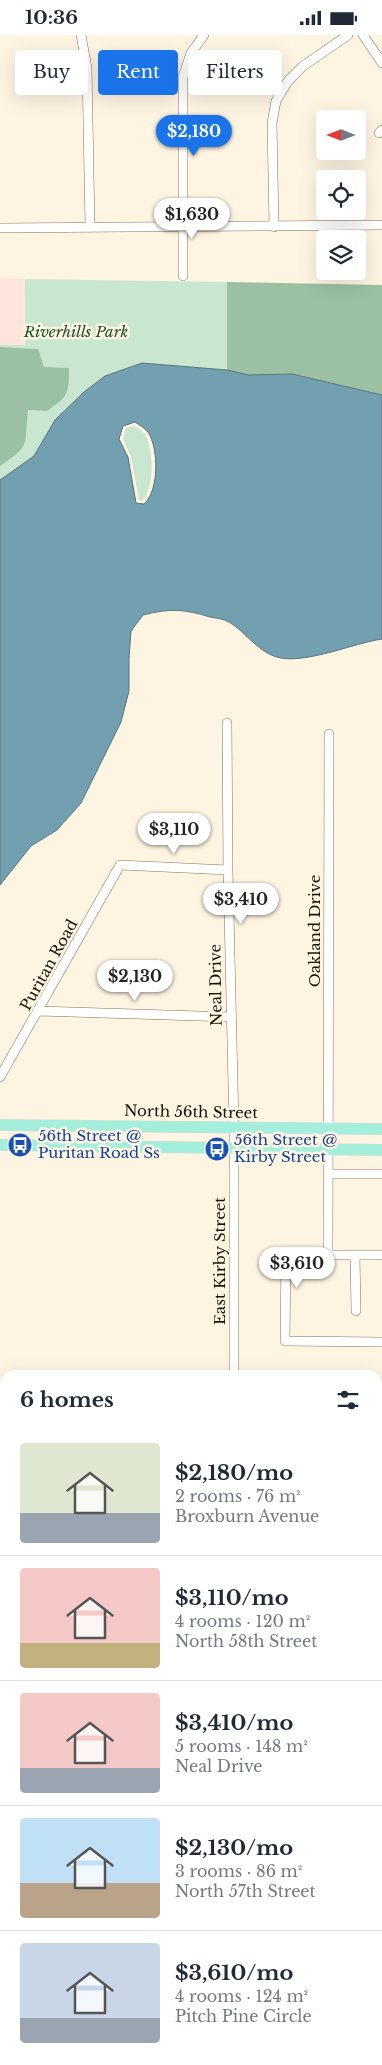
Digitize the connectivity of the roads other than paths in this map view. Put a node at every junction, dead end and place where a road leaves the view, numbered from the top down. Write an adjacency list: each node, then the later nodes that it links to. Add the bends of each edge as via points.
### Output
1 (81, 35): 7 (street, via 87,68)
2 (204, 35): 10 (street, via 191,53 183,77)
3 (348, 35): 8 (street, via 303,66 288,81 276,101 272,123)
4 (363, 35): 5 (street)
5 (382, 63)
6 (382, 225): 8 (street)
7 (90, 227): 9 (street); 10 (street)
8 (274, 227): 10 (street)
9 (0, 228)
10 (183, 228): 11 (street)
11 (183, 276)
12 (227, 723): 14 (street, Neal Drive)
13 (329, 734): 23 (street, Oakland Drive)
14 (228, 869): 15 (street, Puritan Road, via 120,865); 16 (street, Neal Drive)
15 (39, 1011): 16 (street); 17 (street, Puritan Road)
16 (231, 1017): 22 (street, Neal Drive)
17 (0, 1077)
18 (0, 1117): 20 (main road)
19 (0, 1125): 20 (main road, North 56th Street)
20 (12, 1125): 21 (main road, North 56th Street)
21 (119, 1126): 22 (main road, North 56th Street); 26 (main road)
22 (234, 1127): 23 (main road, North 56th Street); 27 (street, Neal Drive)
23 (328, 1129): 24 (main road, North 56th Street); 28 (street, Oakland Drive)
24 (382, 1129)
25 (0, 1145): 26 (main road)
26 (119, 1147): 27 (main road)
27 (234, 1148): 28 (main road); 37 (street, East Kirby Street)
28 (328, 1149): 29 (main road); 30 (street, Oakland Drive)
29 (382, 1149)
30 (329, 1174): 31 (street); 32 (street, Oakland Drive)
31 (382, 1174)
32 (328, 1255): 33 (street); 36 (street, via 286,1255 285,1341)
33 (355, 1255): 34 (street); 35 (street)
34 (382, 1255)
35 (356, 1311)
36 (382, 1342)
37 (234, 1370)

